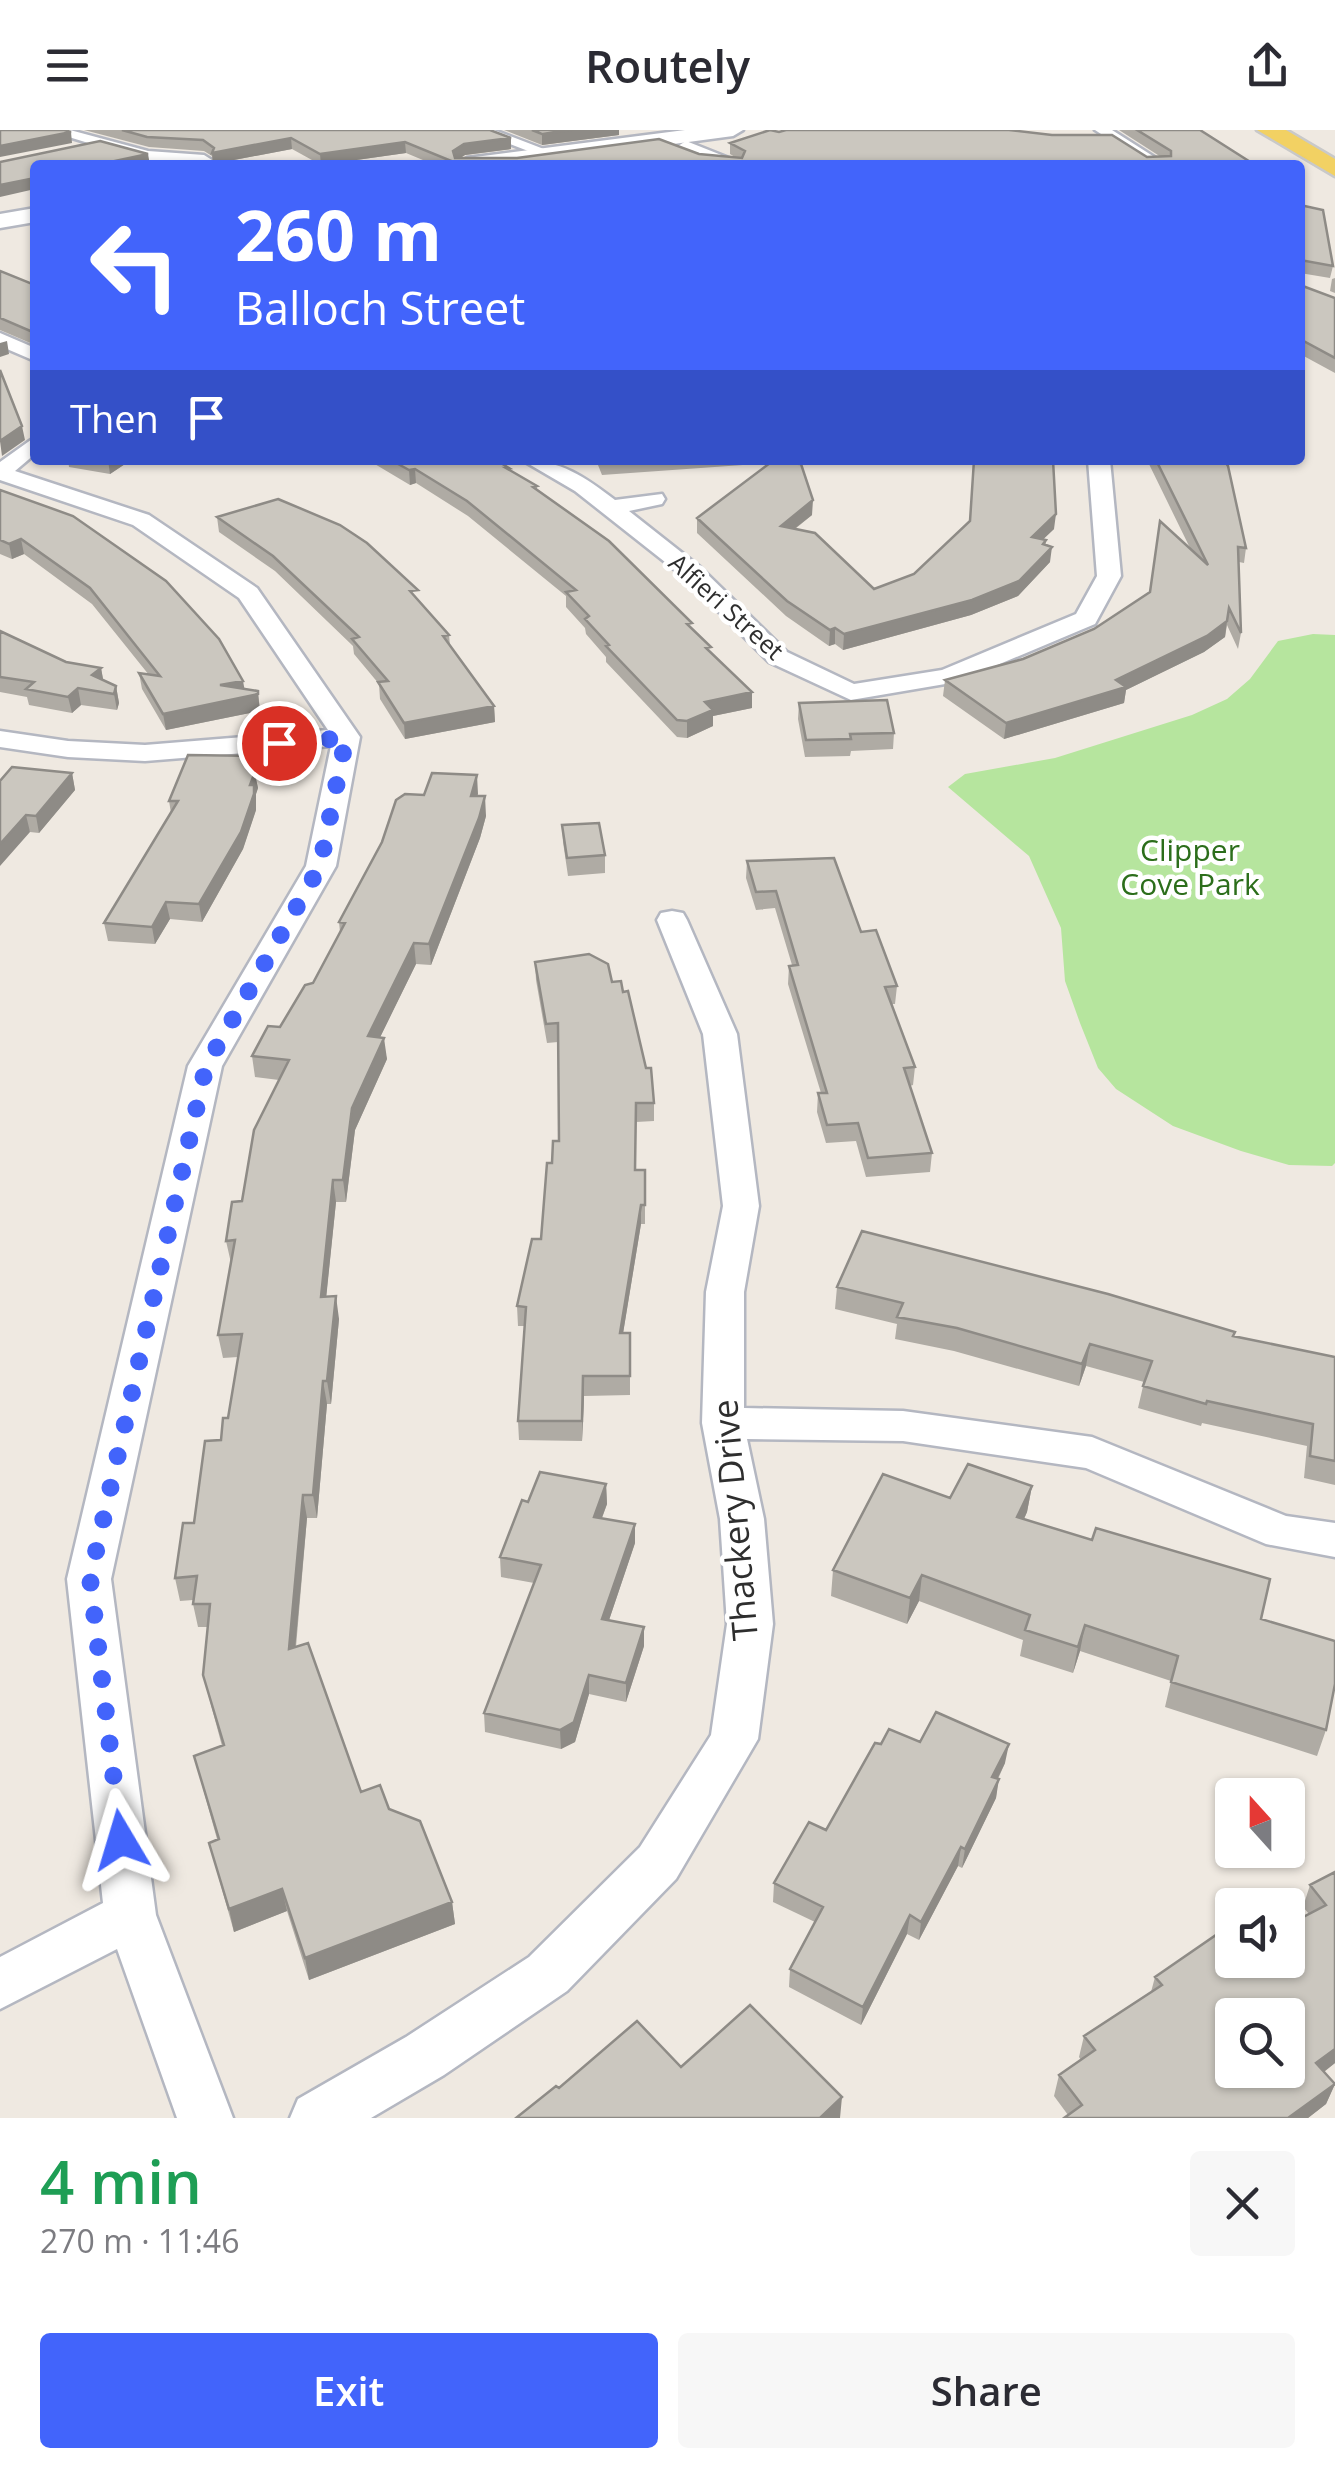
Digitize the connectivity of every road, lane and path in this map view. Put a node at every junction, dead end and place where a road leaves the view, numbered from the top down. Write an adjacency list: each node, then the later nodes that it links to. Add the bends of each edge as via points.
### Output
1 (53, 130): 7 (street)
2 (480, 130): 11 (street)
3 (734, 130): 11 (main road)
4 (1109, 134): 5 (street); 16 (street)
5 (1084, 138)
6 (1261, 139): 17 (main road); 18 (main road)
7 (101, 146): 9 (street); 10 (street)
8 (686, 146): 15 (street)
9 (68, 153)
10 (147, 156): 12 (street); 13 (street)
11 (554, 156): 14 (main road)
12 (148, 160)
13 (184, 160)
14 (515, 160)
15 (721, 160)
16 (1151, 160)
17 (1277, 160)
18 (1335, 168)
19 (30, 217): 20 (main road)
20 (0, 221)
21 (0, 339): 22 (street)
22 (30, 353)
23 (30, 447): 26 (street)
24 (543, 465): 28 (street, Alfieri Street)
25 (1099, 465): 28 (street, Alfieri Street, via 1109,576 1086,619 948,677 851,692 778,656 692,572)
26 (0, 473): 29 (street, via 141,520 248,593)
27 (654, 499): 28 (street)
28 (611, 508)
29 (346, 738): 30 (street, via 145,753); 34 (street, via 320,866 206,1066 90,1578)
30 (0, 739)
31 (672, 920): 32 (street, Thackery Drive, via 720,1034 741,1206 725,1292)
32 (723, 1423): 33 (street, via 903,1426 1092,1454 1281,1532); 37 (street, Thackery Drive, via 742,1519 750,1624 734,1738 658,1863 548,1974)
33 (1335, 1540)
34 (130, 1916): 35 (street); 36 (street)
35 (0, 1984)
36 (205, 2118)
37 (318, 2118)

